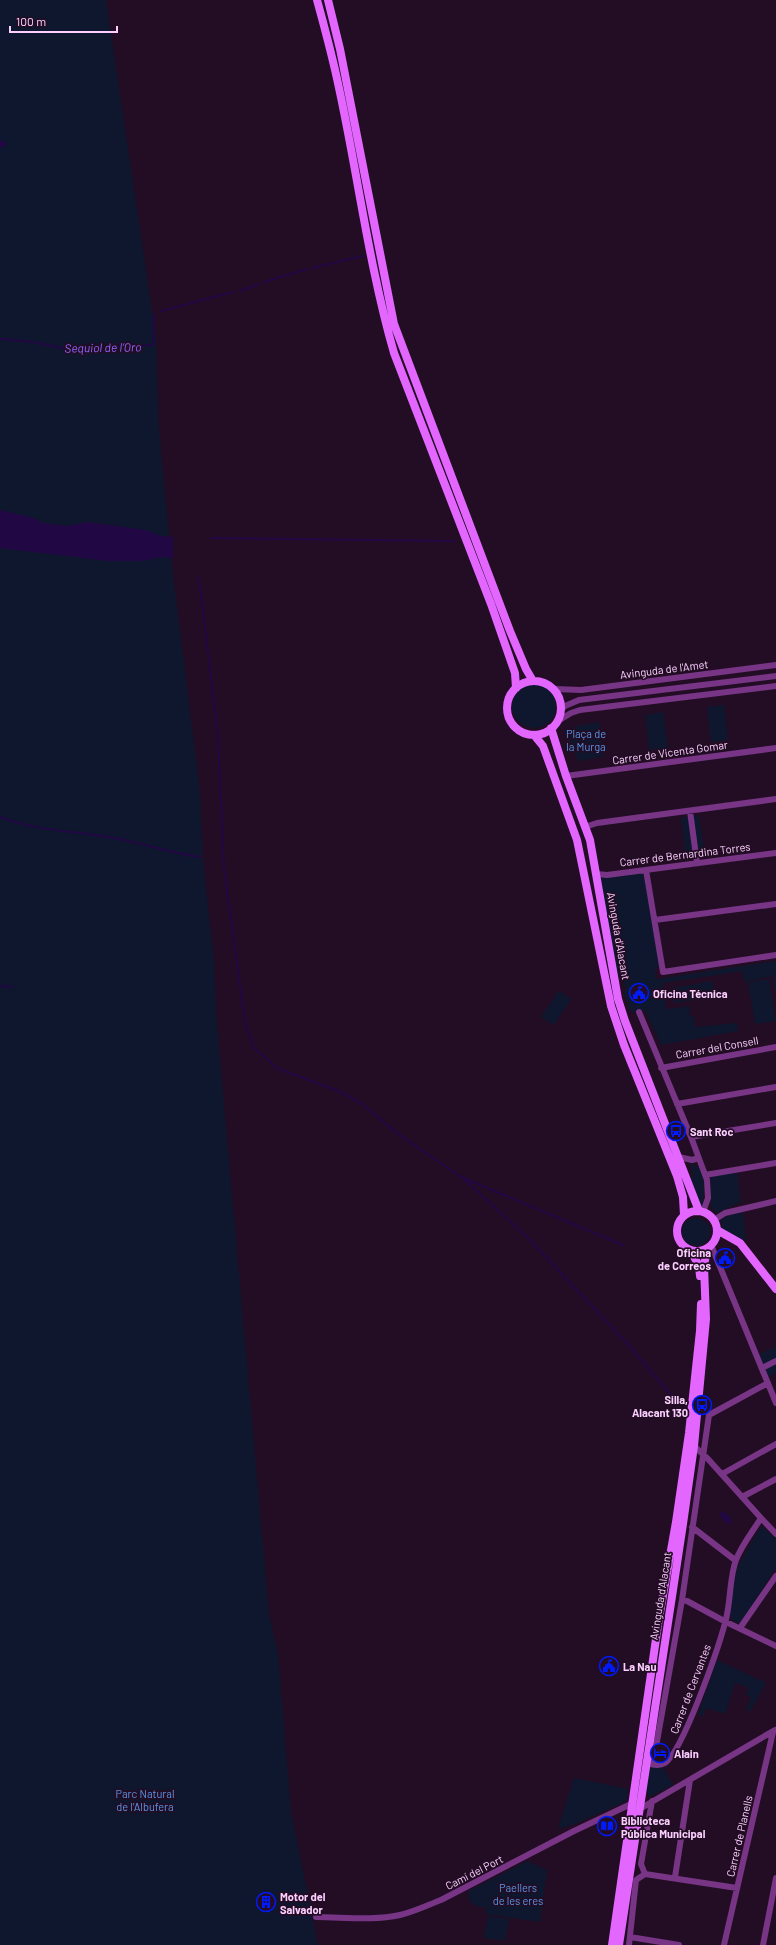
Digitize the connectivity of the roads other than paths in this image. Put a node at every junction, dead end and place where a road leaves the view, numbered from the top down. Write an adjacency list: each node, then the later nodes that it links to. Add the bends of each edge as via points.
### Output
1 (317, 0): 6 (main road, via 339,89 385,322 394,353 492,604 515,673)
2 (328, 0): 5 (main road, via 394,324 505,617)
3 (776, 665): 8 (street, Avinguda de l'Amet, via 581,690)
4 (776, 676): 9 (street, Avinguda de l'Amet, via 579,700)
5 (533, 681): 6 (main road); 8 (main road, via 543,682)
6 (516, 688): 12 (main road, via 508,703 511,721 525,733)
7 (776, 688): 10 (street, via 580,710)
8 (554, 689): 9 (main road, via 561,703)
9 (561, 710): 10 (main road)
10 (558, 721): 11 (main road)
11 (552, 728): 12 (main road); 14 (main road, Avinguda d'Alacant)
12 (534, 735): 38 (main road, Avinguda d'Alacant, via 543,746 577,840 611,1006 677,1176 683,1197)
13 (776, 748): 14 (street, Carrer de Vicenta Gomar)
14 (566, 776): 17 (main road, Avinguda d'Alacant)
15 (776, 799): 16 (street)
16 (690, 810): 17 (street, via 596,823); 19 (street)
17 (585, 827): 21 (main road, Avinguda d'Alacant)
18 (776, 852): 19 (street, Carrer de Bernardina Torres)
19 (697, 863): 20 (street, Carrer de Bernardina Torres)
20 (646, 870): 21 (street, Carrer de Bernardina Torres); 23 (street)
21 (596, 874): 32 (main road, Avinguda d'Alacant, via 624,1021)
22 (776, 904): 23 (street)
23 (654, 920): 24 (street, via 666,973)
24 (776, 955)
25 (639, 1012): 27 (street)
26 (776, 1047): 27 (street, Carrer del Consell)
27 (661, 1068): 29 (street)
28 (776, 1088): 29 (street)
29 (676, 1104): 31 (street)
30 (776, 1123): 31 (street)
31 (691, 1136): 33 (street)
32 (679, 1157): 33 (street, via 692,1160); 37 (main road, Avinguda d'Alacant)
33 (699, 1158): 35 (street)
34 (776, 1163): 35 (street)
35 (705, 1174): 37 (street, via 708,1198)
36 (776, 1201): 39 (street, via 725,1213)
37 (701, 1212): 38 (main road, via 694,1211); 39 (main road)
38 (684, 1216): 42 (main road, via 676,1232 681,1244)
39 (714, 1220): 40 (main road)
40 (717, 1230): 41 (main road); 43 (main road, via 740,1243)
41 (709, 1247): 42 (main road); 45 (street); 49 (main road, Avinguda d'Alacant, via 704,1266 706,1319)
42 (691, 1251): 69 (main road, Avinguda d'Alacant, via 699,1266 701,1312 689,1433)
43 (776, 1289)
44 (776, 1361): 45 (street)
45 (762, 1368): 46 (street)
46 (768, 1383): 47 (street); 50 (street, Avinguda d'Alacant, via 709,1414)
47 (776, 1403)
48 (776, 1444): 51 (street)
49 (694, 1446): 50 (street); 66 (main road, Avinguda d'Alacant)
50 (704, 1455): 51 (street); 55 (street, Avinguda d'Alacant)
51 (722, 1474): 53 (street)
52 (776, 1479): 53 (street)
53 (742, 1497): 54 (street)
54 (761, 1518): 56 (street); 57 (street)
55 (692, 1527): 57 (street); 61 (street, Avinguda d'Alacant)
56 (776, 1534)
57 (735, 1560): 62 (street)
58 (776, 1576): 59 (street)
59 (770, 1584): 60 (street); 63 (street)
60 (776, 1589)
61 (682, 1600): 62 (street); 66 (street, Avinguda d'Alacant)
62 (726, 1622): 63 (street); 66 (street, Carrer de Cervantes, via 688,1727 676,1750 664,1764)
63 (740, 1628): 64 (street)
64 (776, 1646)
65 (775, 1731): 67 (street); 75 (street, Carrer de Planells)
66 (650, 1764): 70 (main road, Avinguda d'Alacant)
67 (690, 1780): 68 (street); 73 (street)
68 (652, 1801): 70 (street); 72 (street, via 641,1864)
69 (631, 1804): 71 (main road, Avinguda d'Alacant); 76 (street, Camí del Port, via 441,1900 418,1909 384,1917)
70 (640, 1809): 71 (street); 79 (main road, Avinguda d'Alacant)
71 (629, 1816): 78 (main road, Avinguda d'Alacant)
72 (645, 1874): 73 (street); 77 (street, via 636,1880)
73 (675, 1877): 75 (street)
74 (776, 1878): 83 (street)
75 (737, 1888): 82 (street, Carrer de Planells)
76 (316, 1917)
77 (630, 1937): 80 (street); 81 (street)
78 (612, 1945)
79 (619, 1945)
80 (629, 1945)
81 (679, 1945)
82 (724, 1945)
83 (764, 1945)

